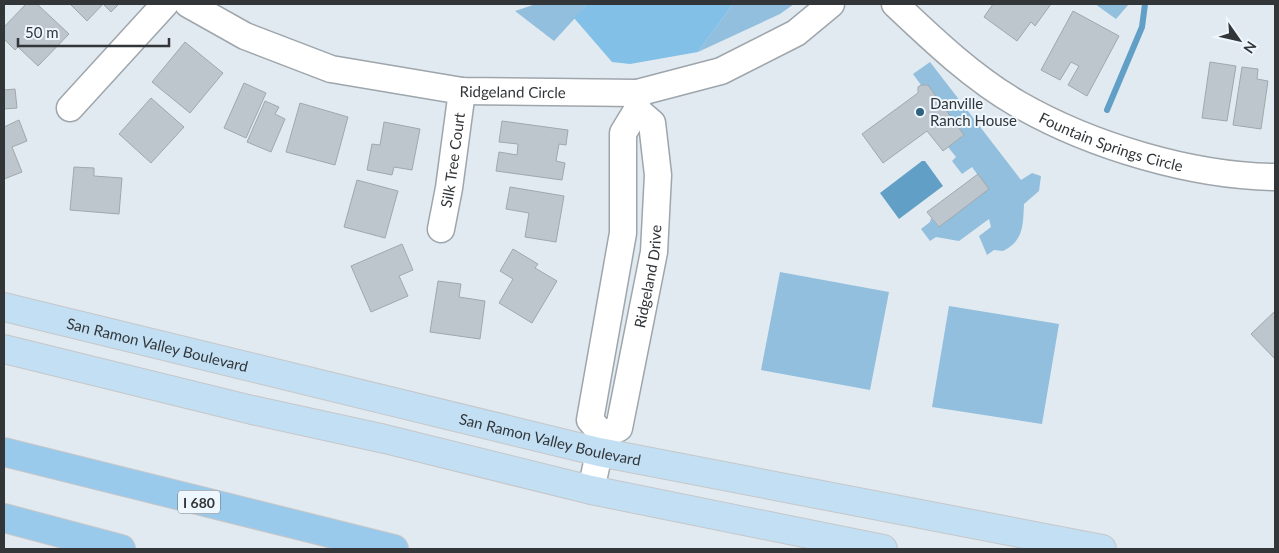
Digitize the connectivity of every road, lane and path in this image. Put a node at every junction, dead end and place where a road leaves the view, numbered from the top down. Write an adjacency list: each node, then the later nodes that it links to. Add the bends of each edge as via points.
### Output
1 (165, 4): 7 (street)
2 (188, 4): 5 (street, Ridgeland Circle, via 245,36 331,69)
3 (831, 4): 6 (street, Ridgeland Circle, via 796,33 721,71)
4 (895, 4): 8 (street, Fountain Springs Circle, via 944,50 1018,104 1090,138 1168,163)
5 (462, 91): 6 (street, Ridgeland Circle); 9 (street, Silk Tree Court, via 450,188)
6 (637, 101): 12 (street, Ridgeland Drive, via 623,133 623,233 590,420); 12 (street, Ridgeland Drive, via 652,123 658,175 654,252 619,428)
7 (70, 108)
8 (1275, 177)
9 (441, 229)
10 (4, 307): 12 (main road, San Ramon Valley Boulevard)
11 (4, 349): 14 (main road)
12 (601, 444): 14 (street); 19 (main road, San Ramon Valley Boulevard)
13 (4, 452): 17 (highway, I 680)
14 (591, 490): 18 (main road)
15 (4, 518): 16 (highway)
16 (121, 549)
17 (394, 549)
18 (883, 549)
19 (1102, 549)

